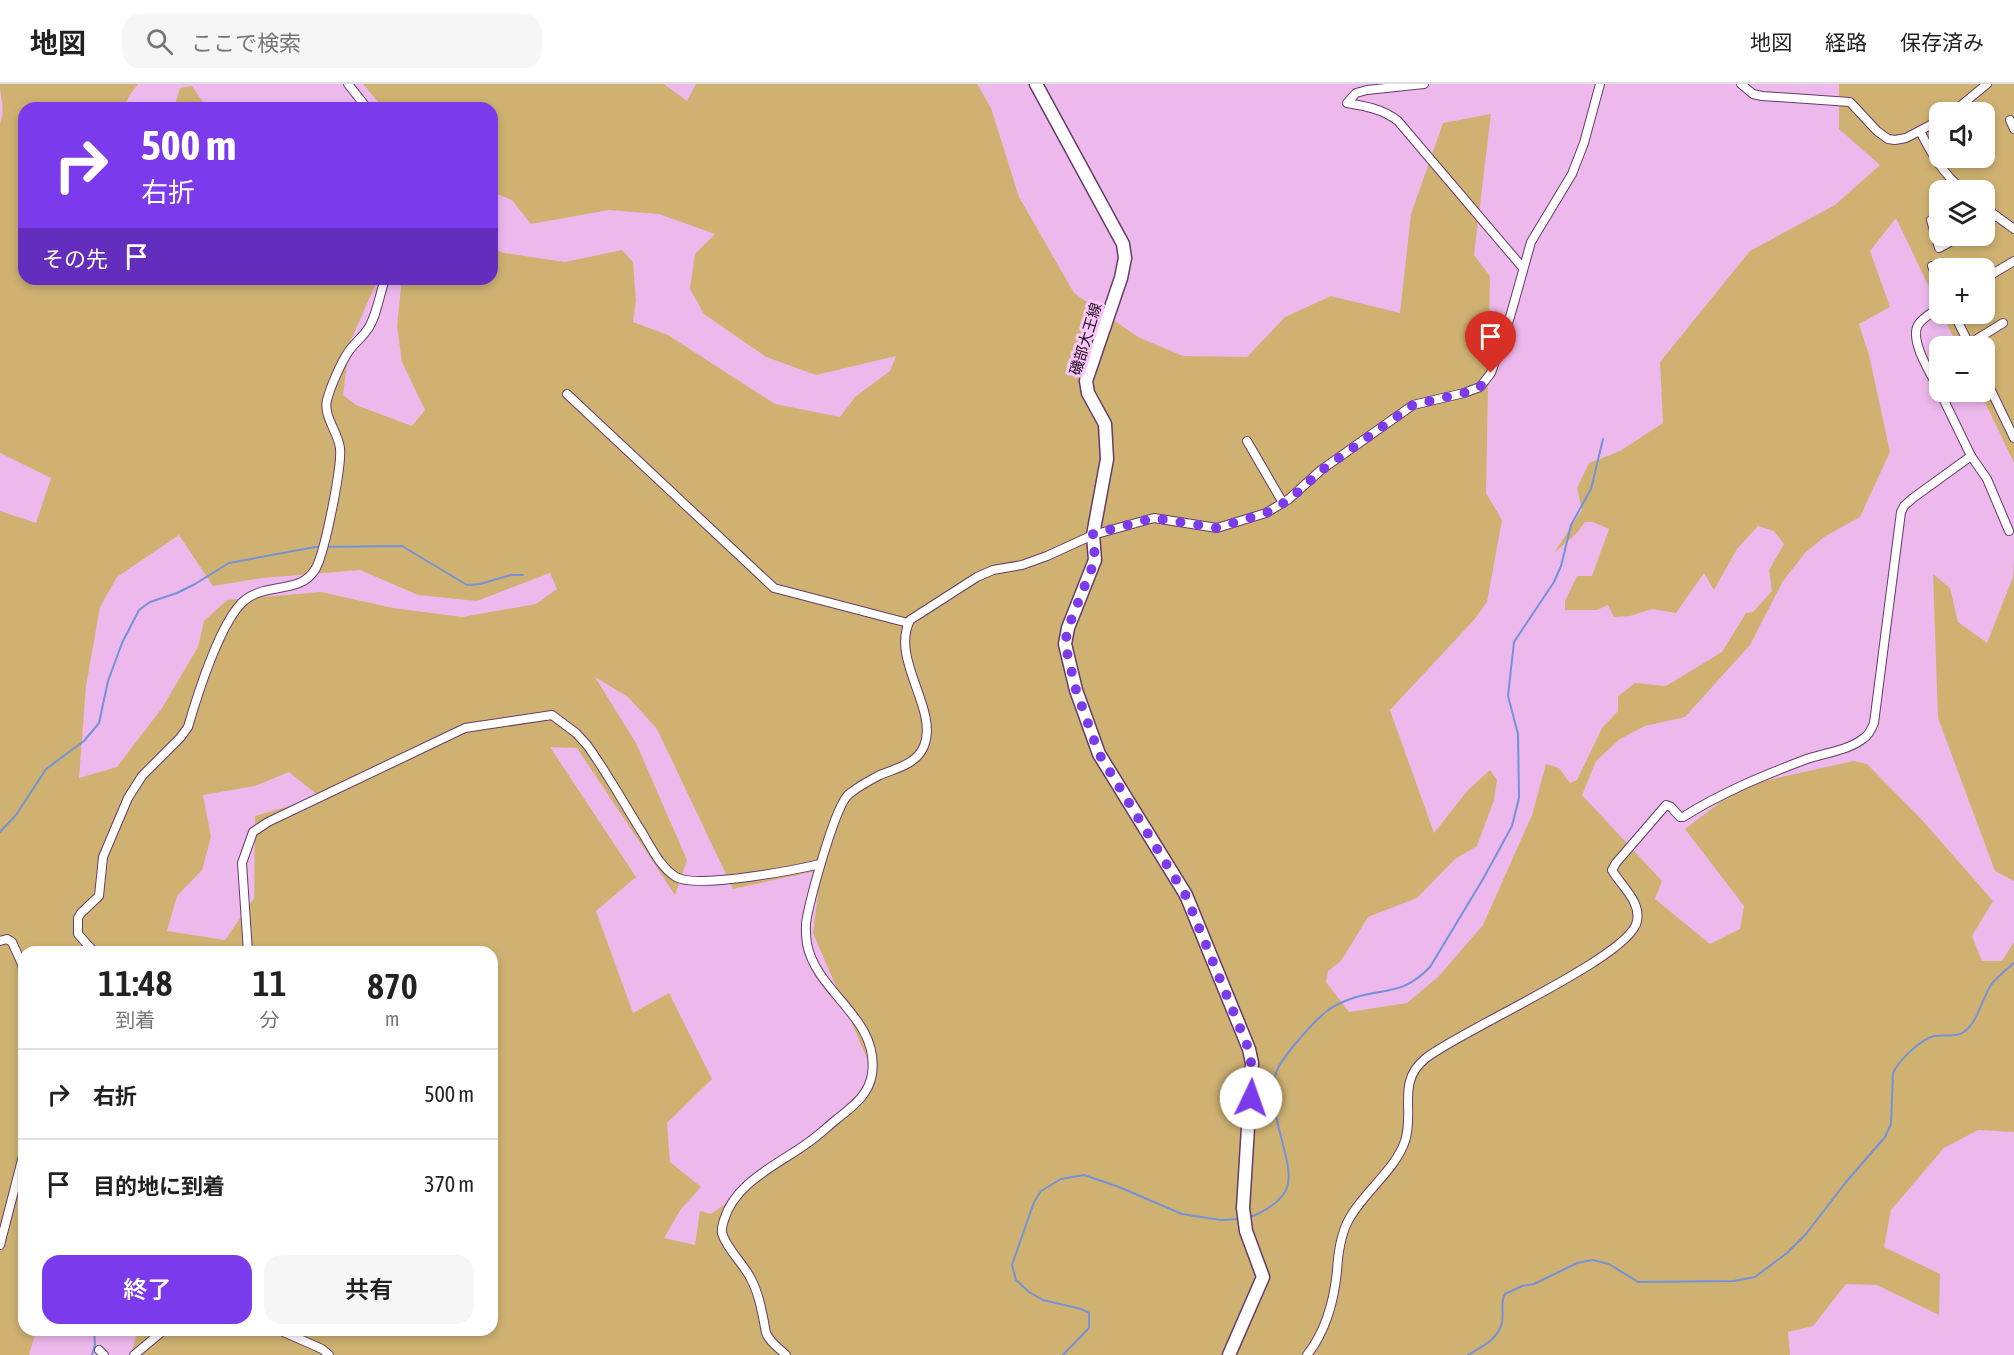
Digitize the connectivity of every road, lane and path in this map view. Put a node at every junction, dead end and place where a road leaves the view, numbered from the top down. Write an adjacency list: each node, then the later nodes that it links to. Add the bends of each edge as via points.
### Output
1 (348, 84): 7 (street)
2 (1036, 84): 32 (main road, 磯部大王線, via 1123,244 1125,258 1086,381 1088,393 1105,424 1107,459)
3 (1424, 84): 17 (street, via 1367,90 1356,93 1347,103 1390,114 1398,121)
4 (1600, 84): 17 (street, via 1576,164 1531,242)
5 (1741, 84): 12 (street, via 1762,96 1850,102 1888,140)
6 (1987, 84): 8 (street)
7 (363, 102)
8 (1965, 102)
9 (2010, 120): 11 (street)
10 (1929, 126): 12 (street)
11 (2014, 129)
12 (1920, 131): 13 (street)
13 (1952, 180)
14 (1996, 216): 15 (street)
15 (2014, 228)
16 (2014, 261): 18 (street)
17 (1523, 268): 30 (street, via 1491,373 1480,387 1413,405)
18 (1995, 272)
19 (383, 285): 36 (street, via 369,329 347,354 326,402 340,447 322,556 305,581 254,595 226,623 188,727 142,776 128,798 103,857 99,896 78,918 78,934)
20 (1929, 316): 23 (street, via 1918,325 1915,334)
21 (2003, 323): 22 (street)
22 (1983, 336)
23 (1929, 369)
24 (567, 394): 33 (street, via 774,588)
25 (1995, 399): 27 (street)
26 (1945, 402): 29 (street)
27 (2014, 438)
28 (1247, 441): 30 (street)
29 (1971, 456): 31 (street, via 1987,479); 47 (street, via 1912,498 1901,512 1874,723 1866,737 1849,747 1773,772 1683,817 1666,805 1612,870 1634,900 1637,912 1636,926 1622,943 1438,1050 1419,1065 1408,1088 1405,1139 1398,1155 1348,1221 1337,1257 1332,1304 1316,1344)
30 (1283, 503): 32 (street, via 1266,513 1217,528 1154,518)
31 (2009, 531)
32 (1093, 534): 33 (street, via 1022,565 977,577); 46 (main road, 磯部大王線, via 1095,560 1065,644 1076,690 1099,754 1186,896 1249,1050 1253,1075 1245,1219 1263,1277)
33 (908, 623): 34 (street, via 904,645 927,729 923,748 907,765 882,774 847,795)
34 (820, 864): 37 (street, via 785,873 712,880 683,880 675,876 657,856 588,745 552,715 465,728 253,832 242,863); 45 (street, via 806,919 807,944 817,969 851,1012 871,1047 871,1077 854,1106 735,1198 722,1227 725,1240 751,1277 767,1335)
35 (0, 940): 38 (street, via 12,942)
36 (89, 946)
37 (248, 946)
38 (18, 955)
39 (18, 1175): 40 (street)
40 (0, 1245)
41 (157, 1336): 43 (street)
42 (293, 1336): 44 (street)
43 (134, 1355)
44 (329, 1355)
45 (786, 1355)
46 (1229, 1355)
47 (1307, 1355)

